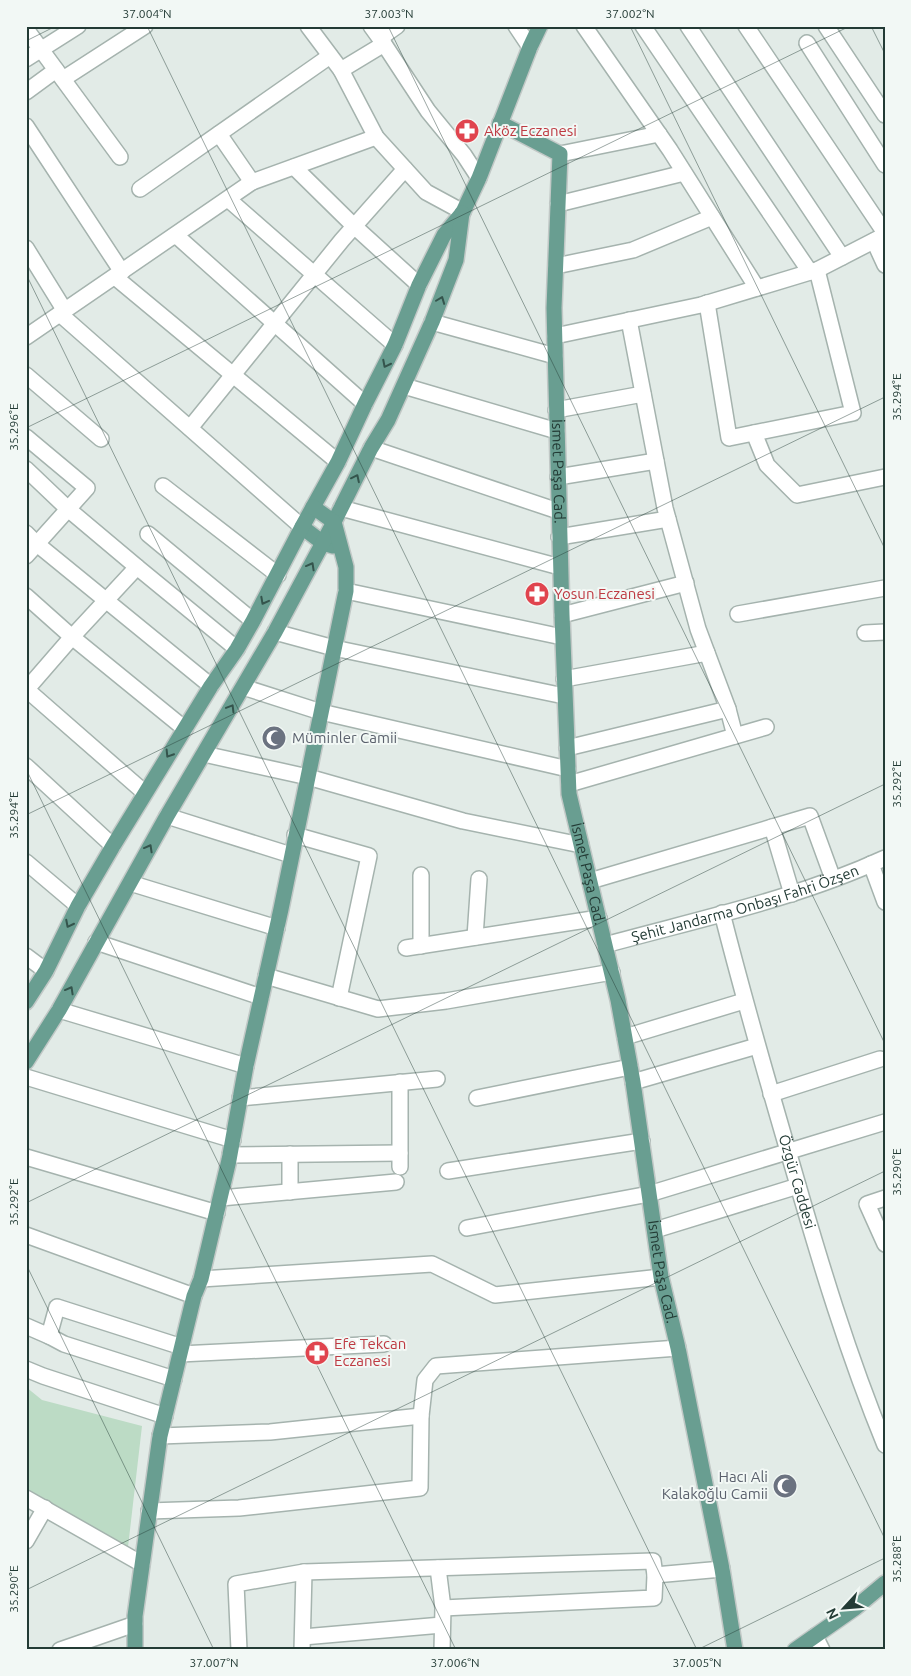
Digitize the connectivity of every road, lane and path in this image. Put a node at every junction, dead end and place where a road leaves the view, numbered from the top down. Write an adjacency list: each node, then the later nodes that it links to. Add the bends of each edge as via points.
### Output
1 (78, 26): 16 (street)
2 (146, 26): 20 (street)
3 (308, 26): 17 (street)
4 (397, 26): 13 (street)
5 (516, 26): 15 (street)
6 (540, 26): 15 (main road)
7 (584, 26): 26 (street)
8 (643, 26): 48 (street)
9 (688, 26): 45 (street)
10 (746, 26): 43 (street)
11 (826, 26): 22 (street)
12 (26, 29): 16 (street)
13 (378, 36): 19 (street); 34 (street, via 428,111)
14 (807, 43): 30 (street)
15 (530, 47): 23 (main road)
16 (41, 49): 18 (street); 20 (street)
17 (330, 56): 19 (street); 25 (street)
18 (26, 59)
19 (341, 70): 27 (street)
20 (60, 74): 21 (street); 29 (street)
21 (26, 92)
22 (885, 115)
23 (500, 123): 28 (main road); 34 (main road)
24 (26, 126): 49 (street)
25 (219, 134): 35 (street); 36 (street)
26 (659, 134): 28 (street); 33 (street)
27 (376, 137): 31 (street); 32 (street)
28 (560, 154): 38 (main road, İsmet Paşa Cad.)
29 (120, 156)
30 (885, 165)
31 (294, 167): 35 (street); 41 (street)
32 (405, 169): 39 (street, via 426,192); 41 (street)
33 (684, 173): 38 (street); 40 (street)
34 (479, 178): 39 (main road)
35 (252, 182): 37 (street)
36 (140, 189)
37 (228, 199): 42 (street); 50 (street)
38 (558, 204): 47 (main road, İsmet Paşa Cad.)
39 (463, 212): 51 (main road, via 444,235); 56 (main road, one-way to 39, via 456,260)
40 (712, 217): 47 (street, via 633,250); 52 (street)
41 (354, 226): 50 (street); 51 (street)
42 (174, 236): 49 (street); 57 (street)
43 (881, 236): 45 (street); 46 (street)
44 (26, 248): 54 (street)
45 (842, 257): 48 (street)
46 (885, 265)
47 (556, 266): 58 (main road, İsmet Paşa Cad.)
48 (813, 271): 52 (street); 70 (street, via 853,413)
49 (119, 274): 54 (street); 63 (street)
50 (314, 275): 57 (street); 60 (street)
51 (419, 285): 60 (main road)
52 (757, 288): 53 (street)
53 (707, 303): 55 (street); 70 (street, via 729,438)
54 (63, 313): 59 (street); 68 (street)
55 (629, 320): 58 (street); 65 (street)
56 (432, 322): 61 (street); 64 (main road)
57 (274, 323): 63 (street); 66 (street)
58 (555, 336): 61 (main road, İsmet Paşa Cad.)
59 (26, 337)
60 (395, 345): 66 (main road, one-way to 66)
61 (555, 356): 67 (main road, İsmet Paşa Cad.)
62 (26, 375): 72 (street)
63 (232, 375): 68 (street); 75 (street)
64 (404, 386): 69 (street); 73 (main road)
65 (643, 394): 67 (street); 74 (street)
66 (365, 404): 75 (main road)
67 (556, 410): 69 (main road, İsmet Paşa Cad.)
68 (190, 428): 85 (street)
69 (557, 431): 77 (main road, İsmet Paşa Cad.)
70 (754, 433): 78 (street, via 767,465 797,495)
71 (26, 437): 81 (street, via 87,488)
72 (101, 438)
73 (370, 448): 82 (street); 83 (main road, one-way to 73)
74 (656, 461): 77 (street); 84 (street)
75 (338, 462): 80 (main road)
76 (26, 469): 81 (street)
77 (558, 477): 82 (main road, İsmet Paşa Cad.)
78 (885, 477)
79 (163, 486): 95 (street)
80 (313, 507): 83 (main road); 85 (main road)
81 (68, 509): 90 (street); 93 (street)
82 (558, 511): 88 (main road, İsmet Paşa Cad.)
83 (338, 515): 89 (main road); 91 (main road); 94 (street)
84 (668, 519): 88 (street); 96 (street)
85 (302, 527): 89 (main road); 95 (main road)
86 (26, 533): 90 (street)
87 (148, 534): 103 (street)
88 (559, 537): 94 (main road, İsmet Paşa Cad.)
89 (323, 543): 91 (main road); 104 (main road, one-way to 89)
90 (37, 544): 92 (street); 100 (street)
91 (341, 550): 98 (main road, via 346,567)
92 (26, 556)
93 (137, 567): 100 (street); 110 (street)
94 (560, 568): 102 (main road, İsmet Paşa Cad.)
95 (278, 575): 103 (main road, one-way to 103)
96 (686, 583): 102 (street); 111 (street)
97 (885, 588): 101 (street)
98 (346, 591): 108 (street); 109 (main road)
99 (26, 596): 107 (street)
100 (106, 600): 107 (street); 113 (street)
101 (738, 614)
102 (562, 615): 108 (main road, İsmet Paşa Cad.)
103 (253, 621): 110 (main road)
104 (275, 632): 109 (street); 114 (main road)
105 (885, 632): 106 (street)
106 (865, 633)
107 (72, 637): 115 (street); 120 (street)
108 (562, 637): 112 (main road, İsmet Paşa Cad.)
109 (334, 648): 116 (street); 118 (main road)
110 (237, 649): 113 (main road)
111 (707, 653): 112 (street); 117 (street)
112 (564, 679): 116 (main road, İsmet Paşa Cad.)
113 (211, 686): 120 (main road)
114 (243, 687): 118 (street); 123 (main road, one-way to 114)
115 (26, 689): 127 (street)
116 (564, 696): 122 (main road, İsmet Paşa Cad.)
117 (728, 709): 121 (street); 122 (street)
118 (321, 712): 125 (street); 126 (main road)
119 (766, 727): 121 (street)
120 (185, 728): 127 (main road, one-way to 127)
121 (735, 736): 125 (street)
122 (567, 748): 125 (main road, İsmet Paşa Cad.)
123 (204, 754): 126 (street); 128 (main road)
124 (26, 766): 132 (street)
125 (568, 776): 131 (main road, İsmet Paşa Cad.)
126 (308, 777): 130 (main road); 131 (street, via 463,821)
127 (145, 793): 132 (main road)
128 (167, 816): 133 (street); 140 (main road, one-way to 128)
129 (772, 827): 138 (street, via 810,816); 139 (street); 141 (street)
130 (295, 835): 133 (main road); 155 (street, via 369,856)
131 (581, 845): 139 (main road, İsmet Paşa Cad.)
132 (113, 846): 143 (main road)
133 (291, 855): 146 (main road)
134 (878, 861): 138 (street, Şehit Jandarma Onbaşı Fahri Özşen); 142 (street)
135 (26, 862): 143 (street)
136 (421, 875): 147 (street, via 413,947)
137 (479, 879): 147 (street)
138 (833, 879): 141 (street, Şehit Jandarma Onbaşı Fahri Özşen)
139 (590, 881): 145 (main road, İsmet Paşa Cad.)
140 (130, 883): 146 (street); 148 (main road)
141 (792, 894): 144 (street, Şehit Jandarma Onbaşı Fahri Özşen)
142 (885, 902)
143 (78, 906): 151 (main road, one-way to 151)
144 (722, 913): 149 (street, Şehit Jandarma Onbaşı Fahri Özşen); 156 (street, Özgür Caddesi)
145 (599, 918): 147 (street); 149 (main road, İsmet Paşa Cad.)
146 (277, 928): 153 (main road)
147 (475, 937)
148 (96, 942): 154 (street); 158 (main road, one-way to 148)
149 (605, 945): 152 (main road, İsmet Paşa Cad.)
150 (26, 956): 151 (street)
151 (46, 971): 157 (main road)
152 (612, 972): 155 (street, via 378,1010); 159 (main road, İsmet Paşa Cad.)
153 (266, 976): 154 (main road); 155 (street)
154 (261, 997): 163 (main road)
155 (339, 998)
156 (744, 1001): 159 (street); 160 (street, Özgür Caddesi)
157 (26, 1002)
158 (59, 1010): 162 (main road); 163 (street)
159 (625, 1037): 164 (main road, İsmet Paşa Cad.)
160 (757, 1046): 164 (street); 168 (street, Özgür Caddesi)
161 (880, 1059): 168 (street)
162 (26, 1062)
163 (246, 1066): 169 (main road)
164 (631, 1075): 170 (street); 172 (main road, İsmet Paşa Cad.)
165 (26, 1077): 173 (street)
166 (437, 1079): 167 (street)
167 (400, 1082): 169 (street); 175 (street, via 400,1160)
168 (771, 1094): 174 (street, Özgür Caddesi)
169 (240, 1098): 173 (main road)
170 (478, 1098)
171 (885, 1122): 174 (street)
172 (642, 1141): 177 (street); 181 (main road, İsmet Paşa Cad.)
173 (231, 1148): 175 (street); 182 (main road)
174 (788, 1151): 179 (street, Özgür Caddesi); 181 (street)
175 (290, 1154): 180 (street)
176 (26, 1157): 184 (street)
177 (448, 1171)
178 (396, 1182): 180 (street)
179 (798, 1186): 186 (street); 202 (street, Özgür Caddesi, via 866,1399)
180 (290, 1192): 182 (street)
181 (650, 1194): 185 (street); 186 (main road, İsmet Paşa Cad.)
182 (220, 1198): 184 (main road)
183 (885, 1198): 188 (street, via 867,1204)
184 (217, 1213): 190 (main road)
185 (467, 1228)
186 (655, 1230): 189 (main road, İsmet Paşa Cad.)
187 (26, 1235): 191 (street)
188 (885, 1244)
189 (661, 1277): 190 (street, via 495,1295 432,1264); 195 (main road, İsmet Paşa Cad.)
190 (201, 1279): 191 (main road)
191 (194, 1296): 196 (main road)
192 (26, 1326): 193 (street)
193 (49, 1336): 196 (street, via 57,1306); 198 (street, via 64,1344)
194 (384, 1344): 196 (street)
195 (678, 1348): 200 (street, via 436,1366 425,1380); 209 (main road, İsmet Paşa Cad.)
196 (181, 1350): 198 (main road)
197 (26, 1369): 199 (street)
198 (174, 1379): 199 (main road)
199 (165, 1416): 201 (main road)
200 (421, 1416): 201 (street, via 270,1432); 205 (street, via 420,1488 239,1508)
201 (160, 1436): 205 (main road)
202 (885, 1446)
203 (26, 1498): 204 (street)
204 (45, 1508): 206 (street); 207 (street)
205 (150, 1511): 207 (main road)
206 (26, 1541)
207 (142, 1564): 214 (main road)
208 (438, 1568): 210 (street); 211 (street, via 653,1561); 213 (street)
209 (722, 1569): 211 (street); 222 (main road, İsmet Paşa Cad.)
210 (304, 1572): 217 (street); 220 (street, via 236,1584)
211 (655, 1575): 213 (street, via 654,1598)
212 (885, 1583): 216 (main road)
213 (444, 1608): 215 (street)
214 (135, 1624): 218 (street); 219 (main road)
215 (442, 1625): 217 (street); 221 (street)
216 (818, 1643): 223 (main road)
217 (303, 1644)
218 (60, 1650)
219 (135, 1650)
220 (239, 1650)
221 (442, 1650)
222 (735, 1650)
223 (795, 1650)

